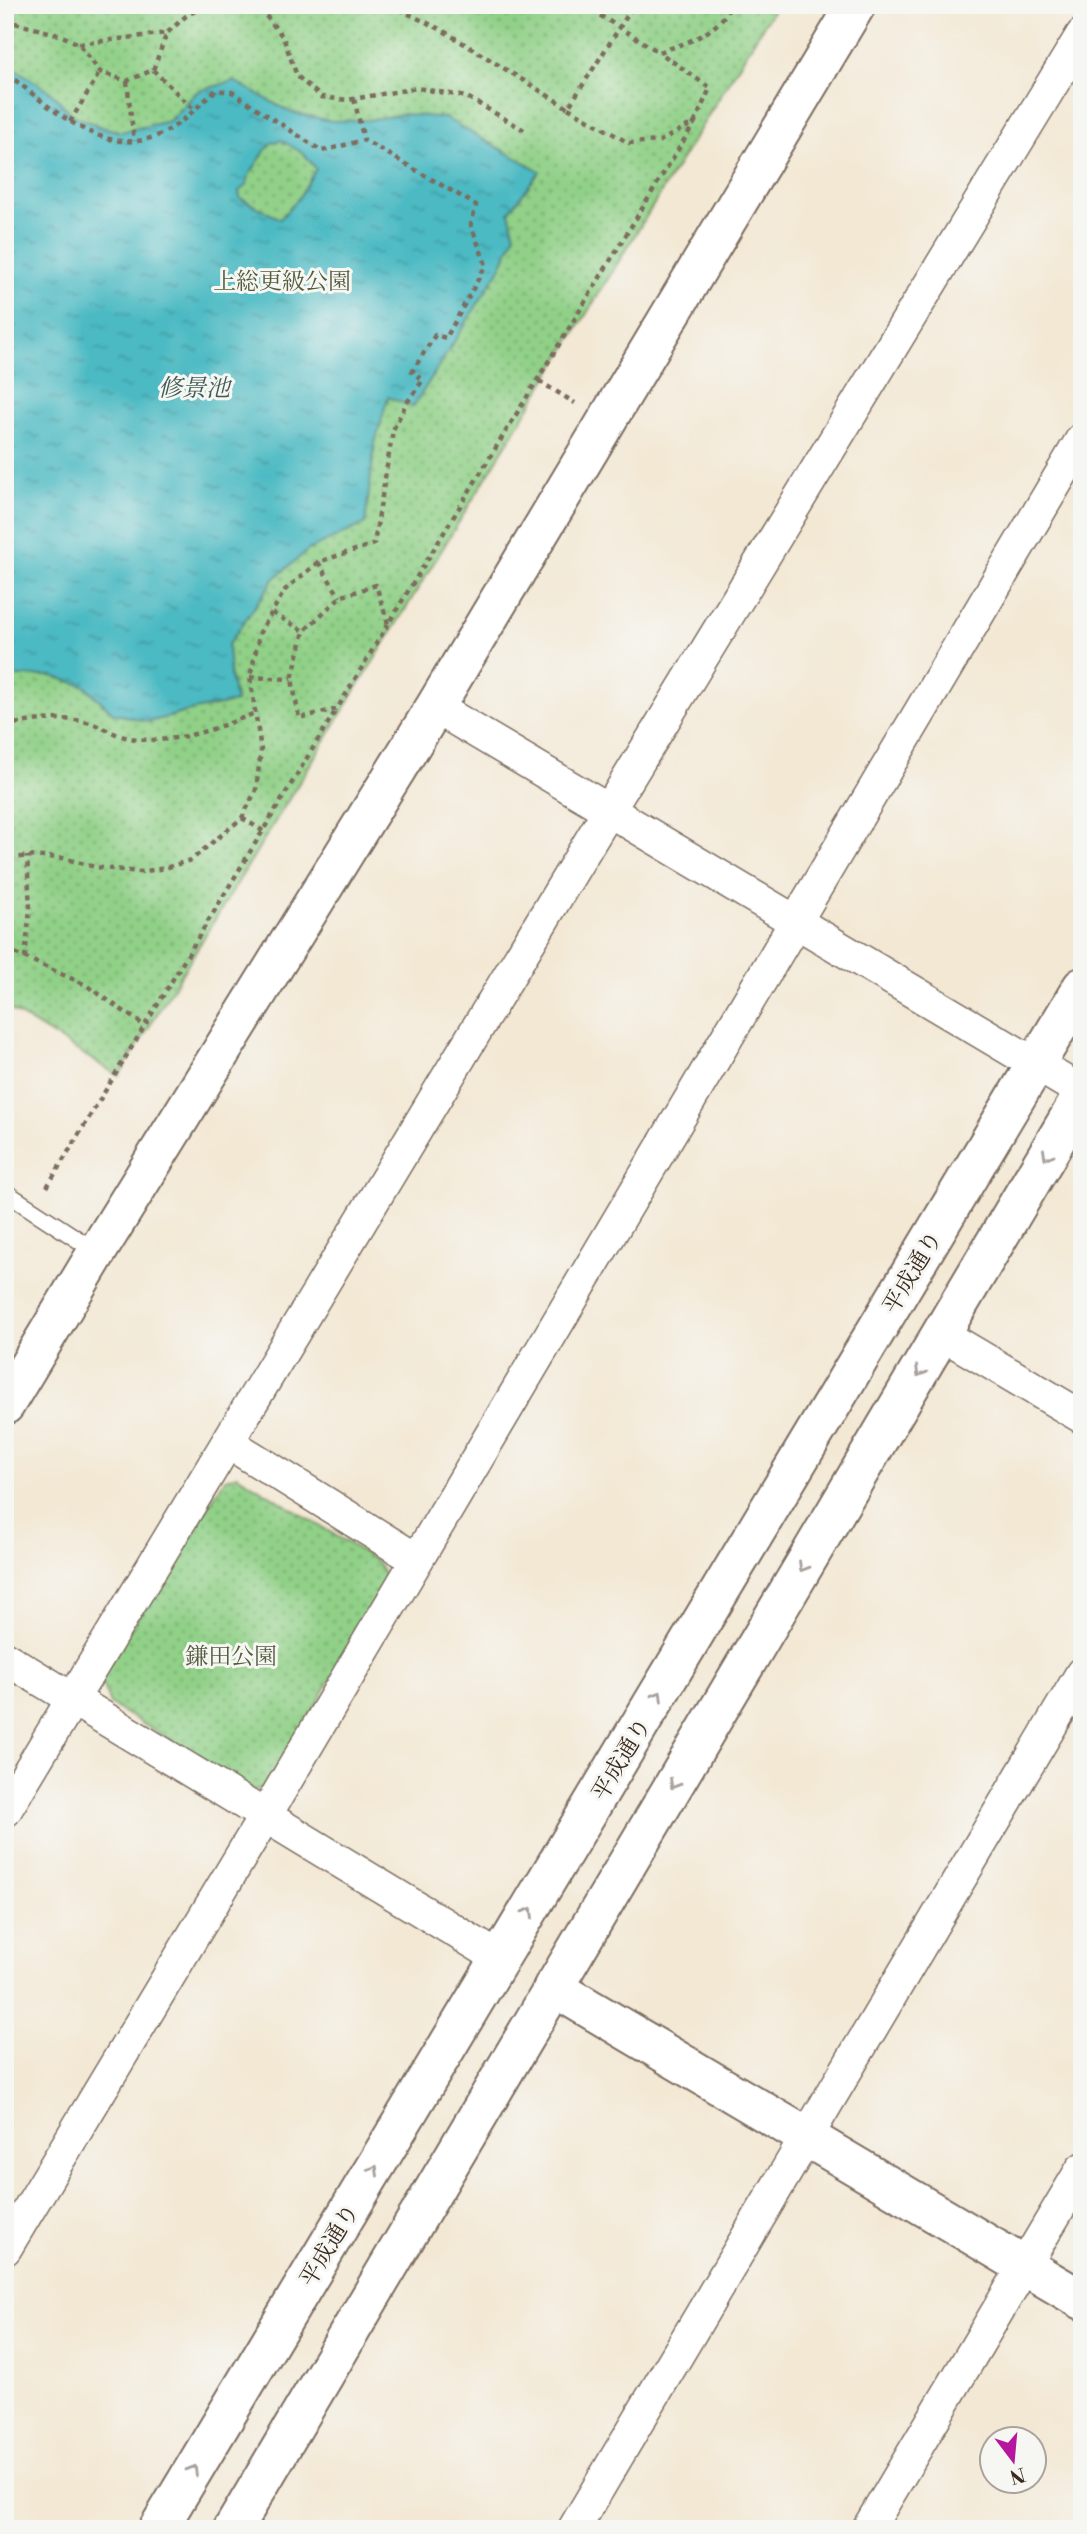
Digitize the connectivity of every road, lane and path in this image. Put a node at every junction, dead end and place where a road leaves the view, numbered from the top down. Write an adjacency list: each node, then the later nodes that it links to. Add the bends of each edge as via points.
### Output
1 (205, 5): 10 (path)
2 (249, 5): 18 (path, via 266,16 283,37 297,76 321,97)
3 (390, 5): 19 (path, via 442,30)
4 (583, 5): 9 (path)
5 (634, 5): 9 (path)
6 (730, 5): 13 (path, via 724,19 691,42)
7 (856, 5): 36 (street)
8 (5, 24): 12 (path, via 60,35)
9 (621, 27): 13 (path); 19 (path)
10 (167, 33): 12 (path); 14 (path)
11 (1082, 36): 40 (street)
12 (79, 44): 15 (path)
13 (659, 51): 22 (path, via 710,88)
14 (153, 70): 17 (path); 20 (path)
15 (100, 72): 17 (path); 21 (path)
16 (5, 79): 21 (path, via 15,80)
17 (127, 81): 25 (path)
18 (354, 99): 23 (path, via 417,88 467,97); 24 (path)
19 (568, 108): 22 (path, via 629,143 660,141)
20 (194, 110): 24 (path, via 216,90 232,92 322,151); 25 (path, via 160,135)
21 (70, 122): 25 (path, via 103,138)
22 (695, 122): 26 (path)
23 (523, 130)
24 (364, 140): 29 (path, via 476,205 471,225 486,265 446,338 435,335 412,372 423,380 393,430 374,544)
25 (134, 141)
26 (539, 381): 27 (path); 32 (path)
27 (579, 406)
28 (1082, 439): 45 (street)
29 (318, 562): 30 (path); 31 (path, via 285,590)
30 (340, 597): 32 (path, via 376,585); 33 (path)
31 (272, 612): 33 (path); 34 (path, via 260,632)
32 (388, 624): 37 (path)
33 (304, 631): 35 (path)
34 (250, 677): 35 (path); 38 (path)
35 (292, 680): 37 (path, via 299,718)
36 (435, 707): 40 (street); 54 (street)
37 (337, 709): 42 (path)
38 (255, 713): 39 (path, via 206,732 167,739 125,737 90,723 54,717); 41 (path, via 261,750 256,790)
39 (5, 725)
40 (609, 810): 45 (street); 58 (street)
41 (242, 818): 42 (path); 43 (path, via 191,860 166,869 140,872)
42 (263, 831): 49 (path)
43 (27, 856): 44 (path); 47 (path, via 30,908)
44 (5, 860)
45 (796, 921): 50 (street); 59 (street)
46 (5, 952): 47 (path)
47 (25, 958): 49 (path, via 86,985)
48 (1082, 987): 50 (street, 平成通り)
49 (145, 1026): 53 (path)
50 (1036, 1065): 51 (street); 65 (street, 平成通り, one-way to 50)
51 (1082, 1094): 55 (street, one-way to 55)
52 (5, 1192): 53 (lane)
53 (33, 1210): 54 (lane)
54 (97, 1252): 56 (street)
55 (942, 1334): 57 (street); 66 (street, one-way to 66)
56 (5, 1405)
57 (1082, 1417)
58 (229, 1443): 59 (street); 62 (street)
59 (417, 1560): 64 (street)
60 (5, 1658): 62 (street)
61 (1082, 1673): 67 (street)
62 (71, 1698): 63 (street); 64 (street)
63 (5, 1811)
64 (265, 1816): 65 (street); 69 (street)
65 (501, 1959): 72 (street, 平成通り, one-way to 65)
66 (553, 1987): 67 (street); 73 (street)
67 (806, 2137): 70 (street); 74 (street)
68 (1082, 2169): 70 (street)
69 (5, 2249)
70 (1025, 2265): 71 (street); 75 (street)
71 (1082, 2300)
72 (158, 2529)
73 (233, 2529)
74 (574, 2529)
75 (868, 2529)

